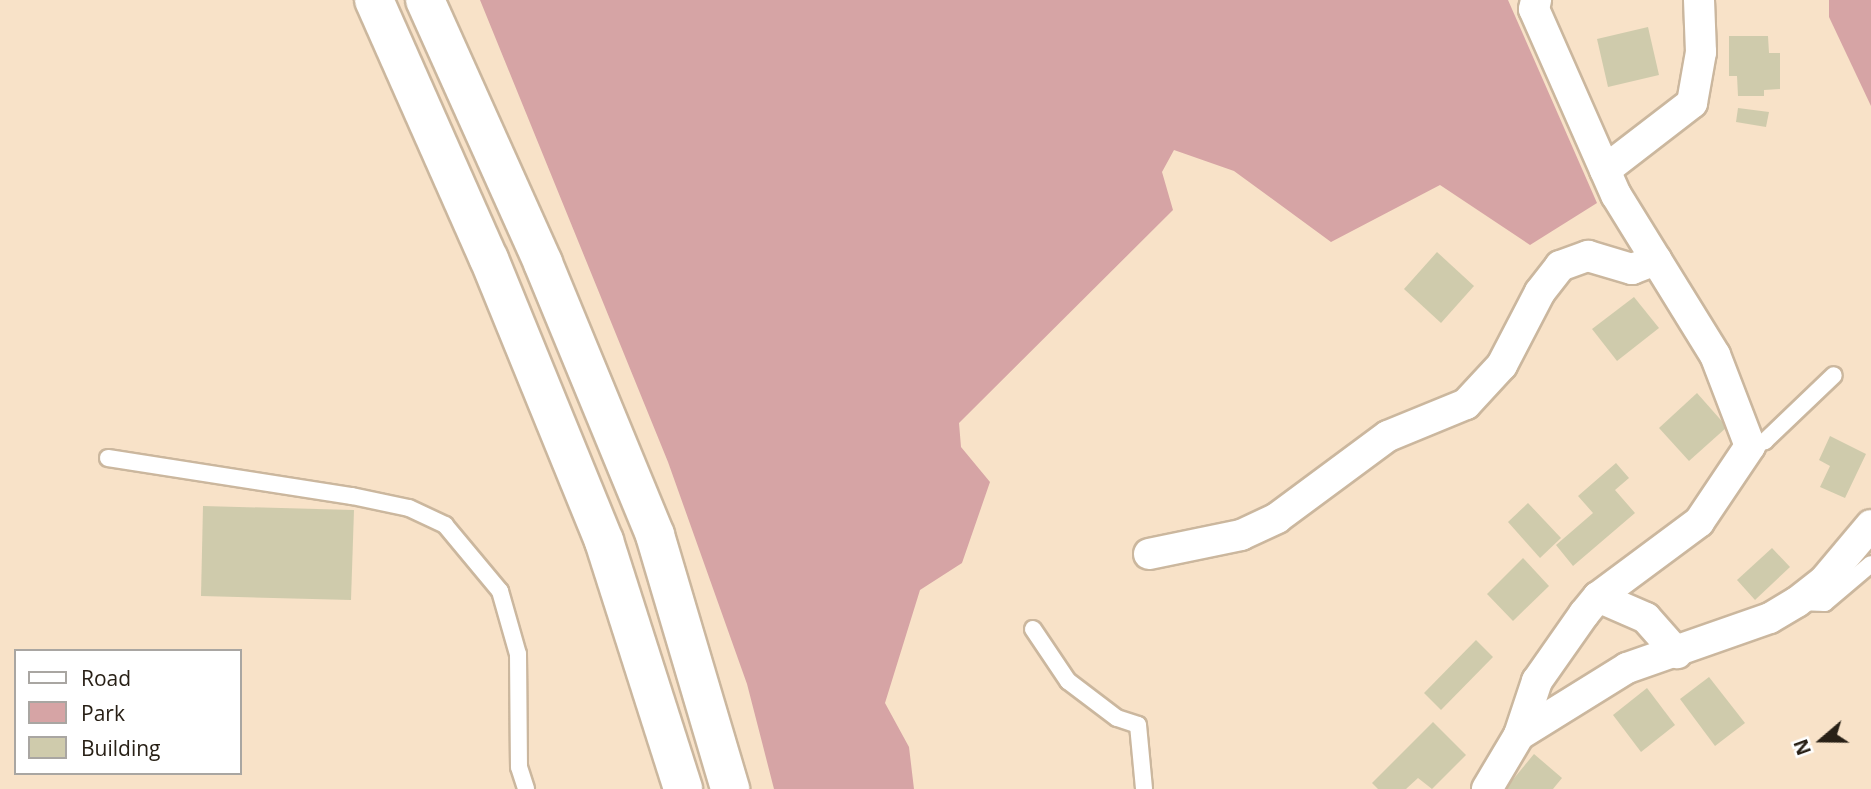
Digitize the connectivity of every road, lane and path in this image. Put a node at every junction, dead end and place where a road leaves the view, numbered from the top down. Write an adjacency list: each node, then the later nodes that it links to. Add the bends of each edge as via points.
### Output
1 (374, 0): 19 (highway, via 489,259 604,541)
2 (425, 0): 20 (highway, via 542,263 655,535)
3 (1536, 0): 5 (street, via 1534,9)
4 (1699, 0): 5 (street, via 1701,52 1692,103)
5 (1605, 170): 6 (street)
6 (1656, 260): 8 (street, via 1715,355); 11 (street, via 1632,269 1588,256 1560,266 1540,292 1502,365 1466,404 1388,436 1277,518 1241,535)
7 (1834, 375): 8 (lane, via 1765,440)
8 (1750, 446): 13 (street, via 1699,522)
9 (108, 458): 18 (lane, via 352,496 409,508 445,525 500,592 518,654 519,767)
10 (1871, 525): 14 (street, via 1824,581)
11 (1149, 554)
12 (1871, 564): 14 (lane, via 1825,603)
13 (1598, 597): 16 (street, via 1646,618); 17 (street, via 1537,681)
14 (1797, 602): 16 (street, via 1770,618)
15 (1033, 628): 21 (lane, via 1068,681 1117,718 1138,725)
16 (1677, 653): 17 (street, via 1627,668)
17 (1519, 735): 22 (street)
18 (526, 789)
19 (683, 789)
20 (730, 789)
21 (1144, 789)
22 (1487, 789)

